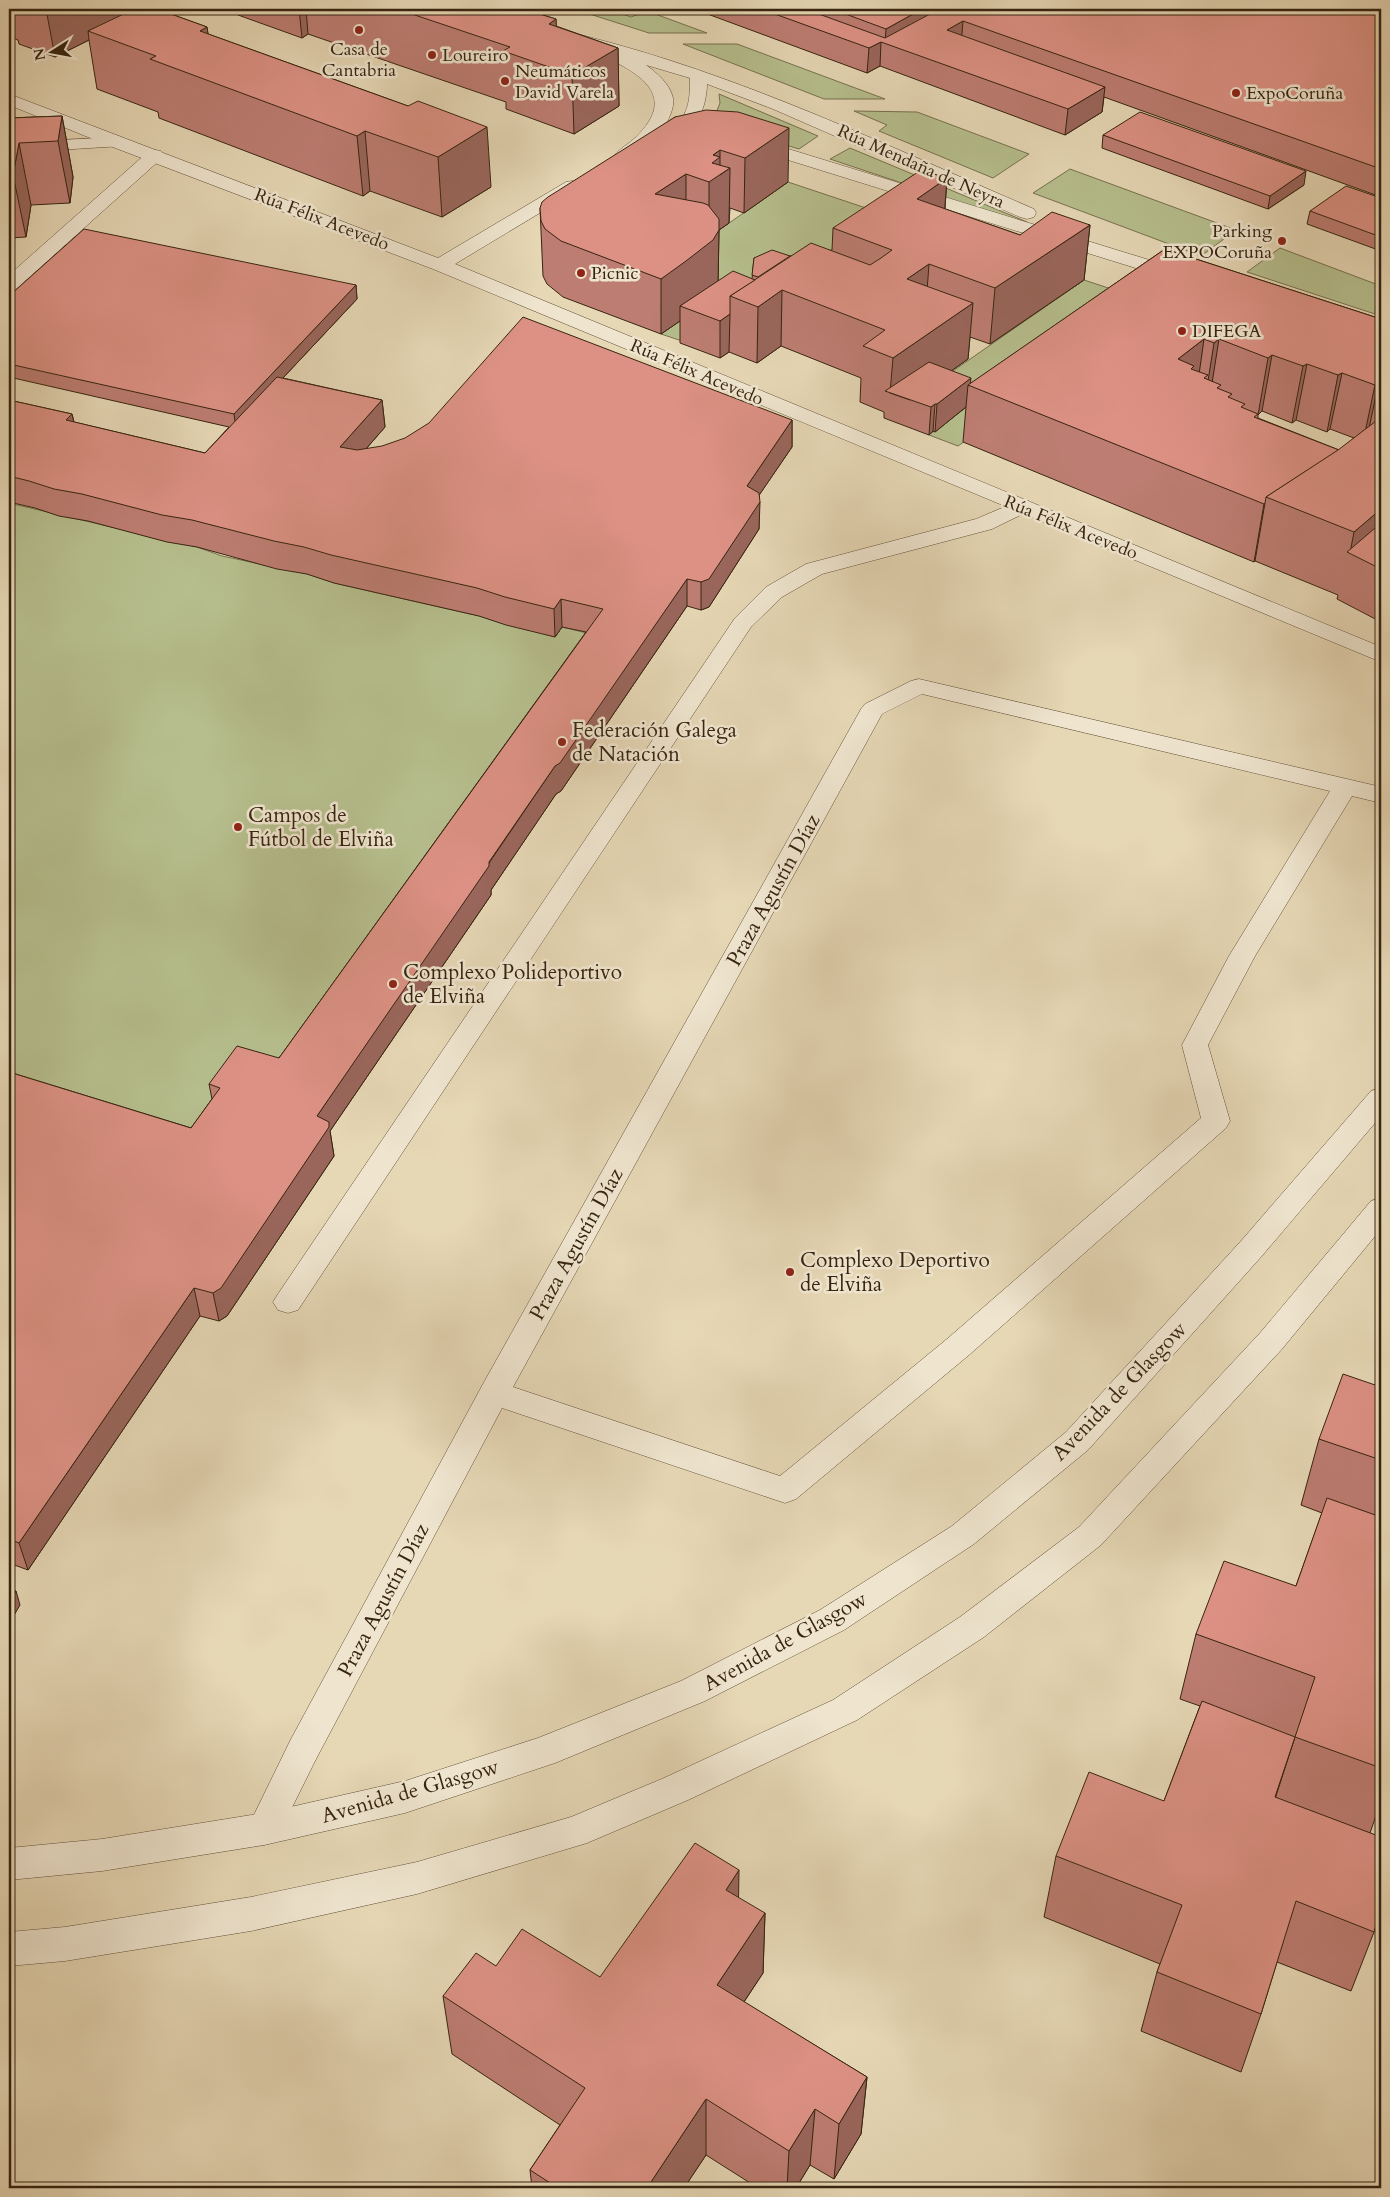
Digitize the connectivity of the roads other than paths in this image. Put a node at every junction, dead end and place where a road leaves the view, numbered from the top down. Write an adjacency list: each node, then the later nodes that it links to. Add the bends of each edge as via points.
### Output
1 (565, 35): 2 (street, Rúa Mendaña de Neyra)
2 (592, 43): 3 (street, Rúa Mendaña de Neyra); 9 (street, via 639,68 662,91 664,106 659,119)
3 (698, 75): 9 (street, via 700,94 694,115 673,134); 13 (street, Rúa Mendaña de Neyra, via 850,135)
4 (9, 99): 5 (street, Rúa Félix Acevedo)
5 (116, 142): 8 (street); 10 (street, Rúa Félix Acevedo)
6 (689, 143): 9 (street)
7 (740, 144): 13 (street, Rúa Mendaña de Neyra, via 776,151)
8 (9, 148)
9 (637, 148): 11 (street)
10 (155, 155): 14 (street, Rúa Félix Acevedo); 16 (street)
11 (612, 162)
12 (587, 177): 14 (street)
13 (1142, 264): 15 (street, Rúa Mendaña de Neyra)
14 (440, 265): 17 (street, Rúa Félix Acevedo)
15 (1197, 282)
16 (9, 285)
17 (1021, 506): 18 (street, Rúa Félix Acevedo); 23 (street, via 984,524 814,568 774,592 743,623)
18 (1381, 655)
19 (1346, 787): 20 (street); 24 (street, via 1242,956 1195,1045 1216,1121 958,1347 785,1490); 24 (street, Praza Agustín Díaz, via 919,686 873,709)
20 (1381, 796)
21 (1381, 1098): 25 (street, Avenida de Glasgow, via 1077,1441 963,1535 832,1620 693,1691 543,1752 405,1797)
22 (1381, 1210): 27 (street, via 1271,1341 1090,1536 972,1627 844,1710 575,1832 417,1878 252,1914 65,1944)
23 (288, 1302)
24 (494, 1393): 25 (street, Praza Agustín Díaz)
25 (264, 1829): 26 (street, Avenida de Glasgow, via 102,1855)
26 (9, 1864)
27 (9, 1949)

